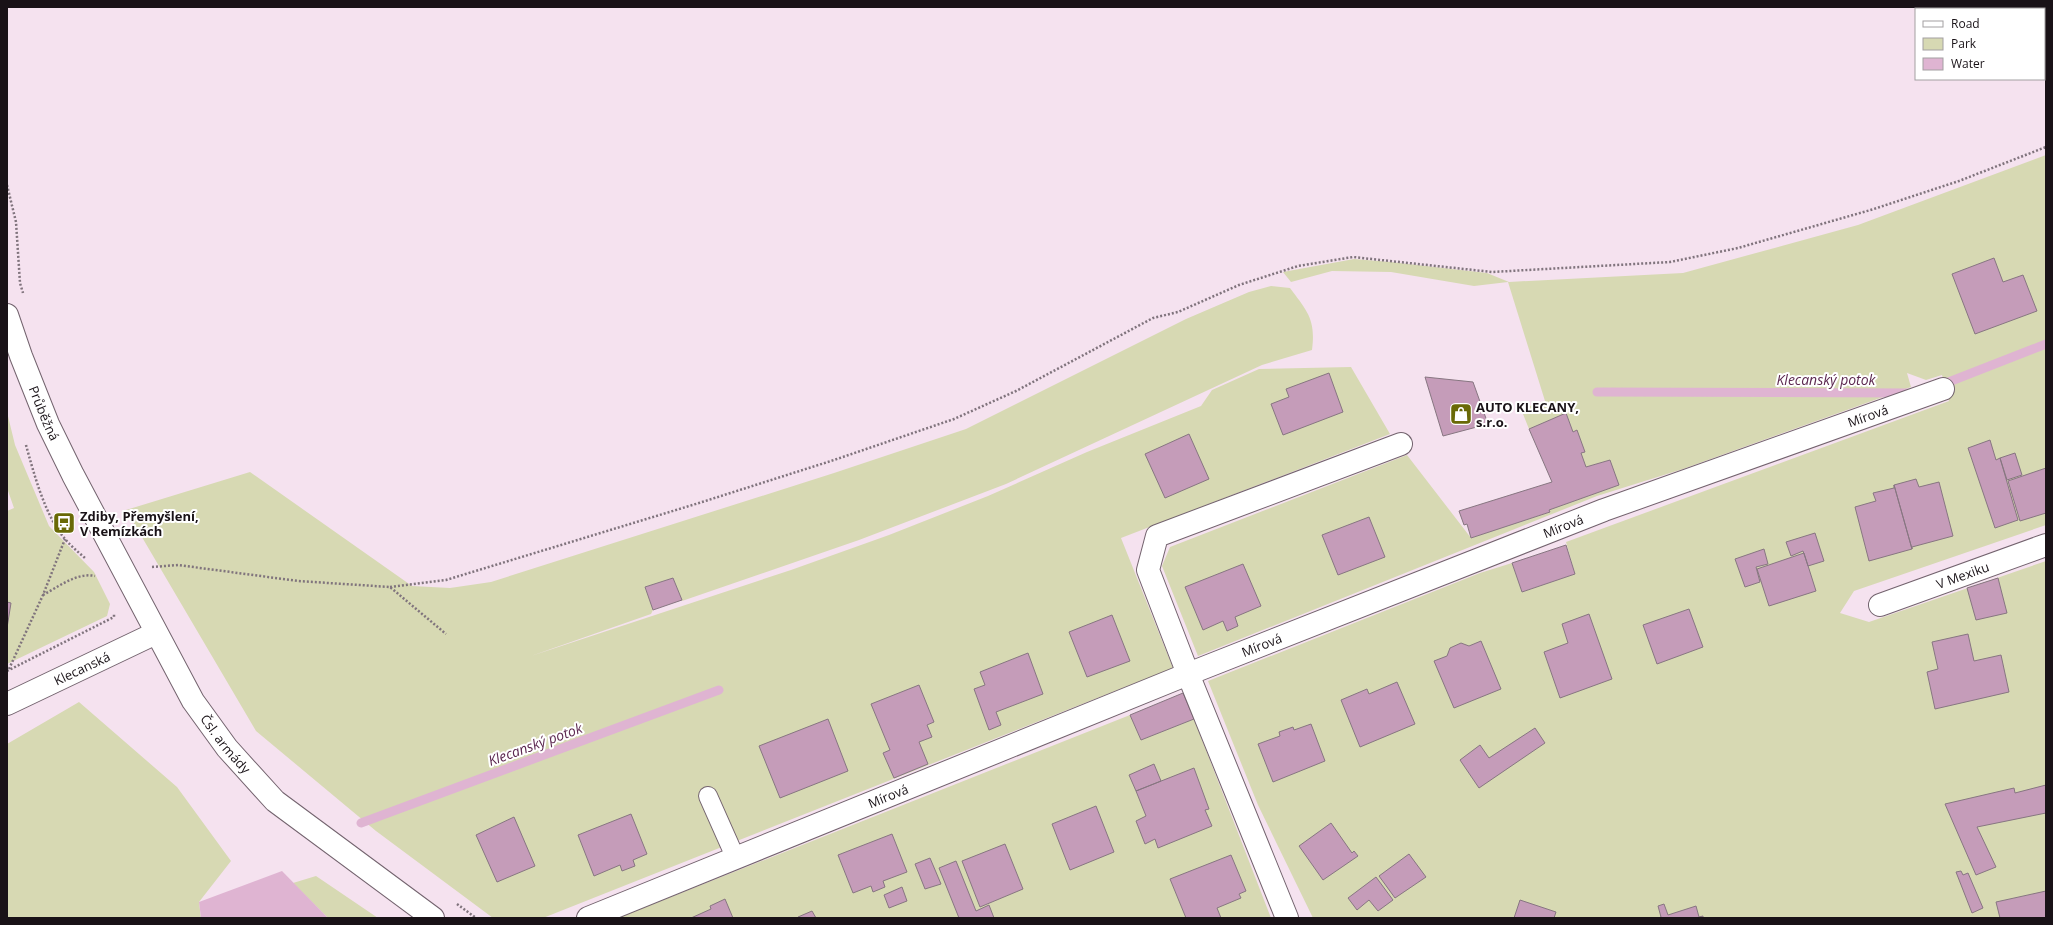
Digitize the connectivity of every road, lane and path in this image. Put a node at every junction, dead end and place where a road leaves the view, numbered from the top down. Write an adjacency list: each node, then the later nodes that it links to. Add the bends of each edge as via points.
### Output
1 (2046, 147): 15 (path, via 1959,181 1874,209 1738,248 1670,262 1492,272 1353,257 1298,266 1239,285 1178,312 1153,318 1016,390 954,419 834,460 446,580)
2 (7, 185): 3 (path, via 16,222 20,282)
3 (24, 298)
4 (7, 314): 5 (street, Průběžná)
5 (14, 358): 9 (street, Průběžná)
6 (1942, 388): 22 (street, Mírová, via 1604,510)
7 (25, 442): 10 (path, via 33,472 53,522)
8 (1401, 444): 22 (street, via 1157,536 1148,570)
9 (92, 507): 13 (street, Čsl. armády)
10 (65, 539): 12 (path); 16 (path)
11 (2046, 545): 17 (street, V Mexiku)
12 (86, 559)
13 (128, 577): 15 (path, via 145,568 178,565 298,581); 19 (street, Čsl. armády)
14 (100, 578): 16 (path, via 90,575 78,576)
15 (390, 586): 20 (path)
16 (42, 595): 21 (path)
17 (1880, 605)
18 (114, 611): 21 (path, via 114,617)
19 (156, 633): 23 (street, Klecanská); 27 (street, Čsl. armády, via 193,701 227,748 275,801)
20 (446, 634)
21 (8, 670)
22 (1188, 674): 25 (street, Mírová); 30 (street)
23 (7, 704)
24 (708, 796): 25 (lane)
25 (736, 859): 29 (street, Mírová)
26 (457, 904): 28 (path)
27 (432, 918)
28 (476, 918)
29 (588, 918)
30 (1287, 918)

